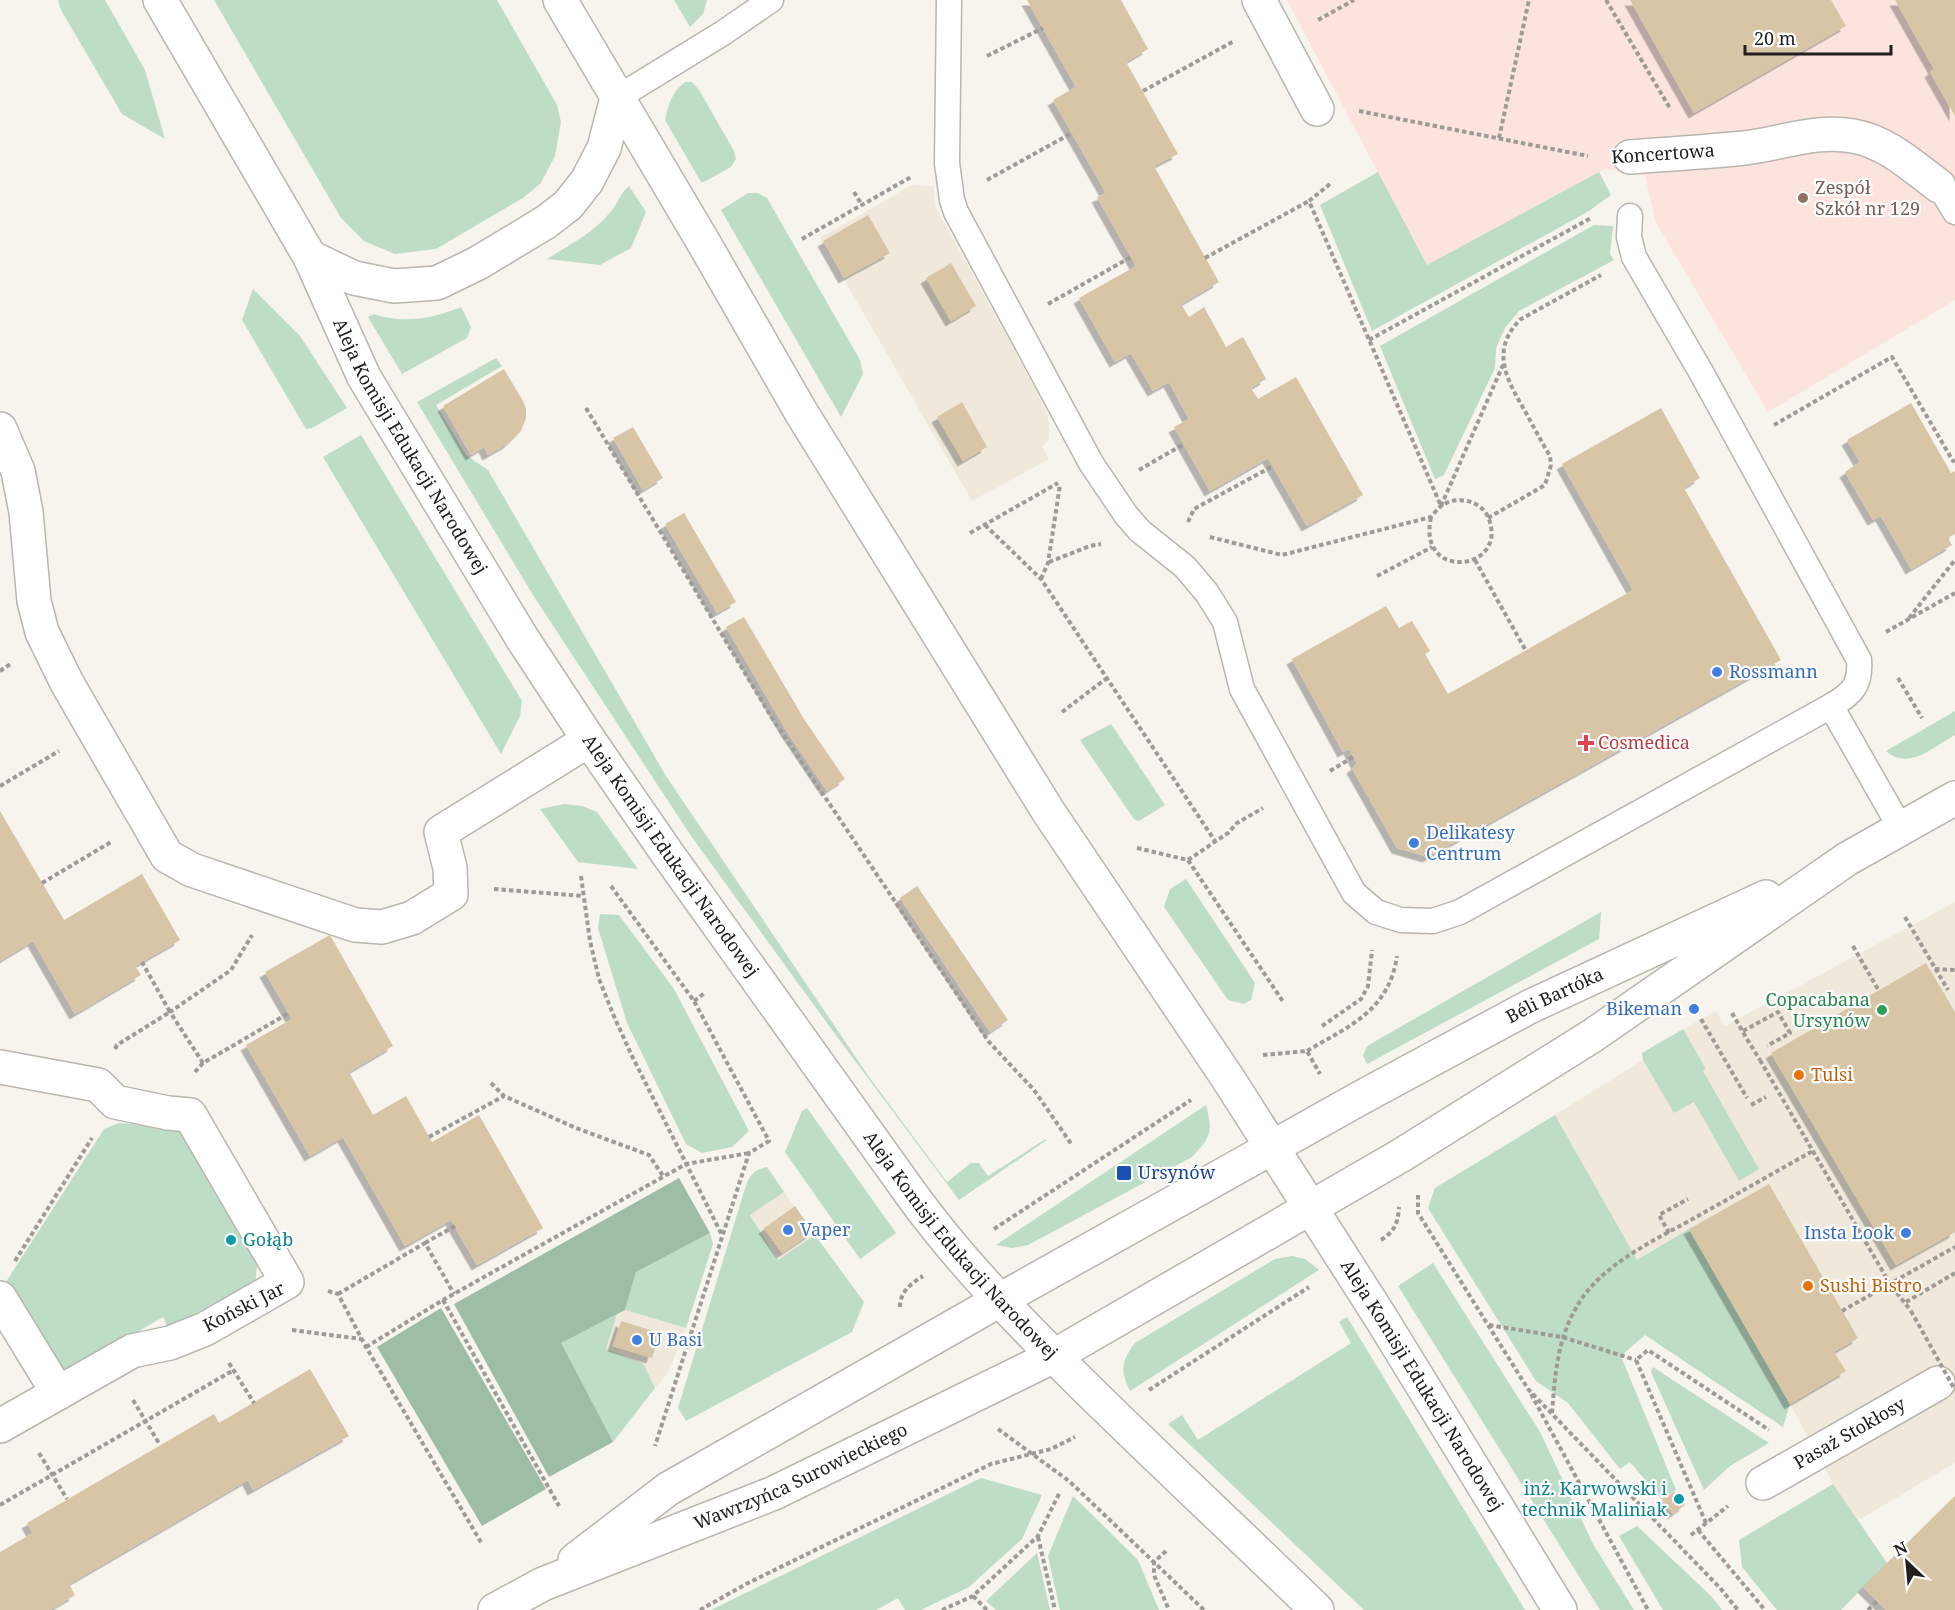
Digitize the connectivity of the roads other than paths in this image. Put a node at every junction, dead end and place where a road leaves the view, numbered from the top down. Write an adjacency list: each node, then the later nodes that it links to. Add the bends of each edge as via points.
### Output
1 (160, 0): 11 (street, Aleja Komisji Edukacji Narodowej)
2 (560, 0): 6 (street, Aleja Komisji Edukacji Narodowej)
3 (771, 0): 6 (lane)
4 (949, 0): 13 (lane, via 947,163 956,212 1091,463 1126,515 1185,567 1225,622 1242,689 1354,893 1376,912 1401,920 1433,921 1460,912)
5 (1265, 11): 7 (street)
6 (617, 98): 11 (street, via 604,148 568,205 478,263 437,283 394,286 354,278); 19 (street, Aleja Komisji Edukacji Narodowej, via 801,412 1042,801)
7 (1317, 109)
8 (1630, 157): 9 (street, Koncertowa, via 1746,148 1829,133 1854,136 1896,153)
9 (1947, 199)
10 (1630, 216): 13 (lane, via 1629,237 1634,257 1859,660 1860,671 1850,696)
11 (310, 257): 14 (street, Aleja Komisji Edukacji Narodowej, via 364,377 522,638)
12 (0, 429): 14 (street, via 18,471 34,601 42,632 167,856 192,870 355,925 382,927 412,918 451,894 450,868 441,831)
13 (1831, 706): 16 (lane)
14 (589, 740): 22 (street, Aleja Komisji Edukacji Narodowej, via 939,1232)
15 (1955, 798): 16 (street, Béli Bartóka)
16 (1901, 829): 17 (street, Béli Bartóka)
17 (1847, 860): 19 (street, Béli Bartóka, via 1529,1006); 20 (street, Béli Bartóka, via 1592,1036)
18 (0, 1067): 25 (street, Koński Jar, via 168,1113 190,1115 286,1282 196,1332 132,1352)
19 (1272, 1148): 20 (street, Aleja Komisji Edukacji Narodowej); 22 (street, Béli Bartóka)
20 (1311, 1208): 23 (street, Wawrzyńca Surowieckiego); 31 (street, Aleja Komisji Edukacji Narodowej)
21 (0, 1298): 25 (street)
22 (998, 1301): 23 (street, Aleja Komisji Edukacji Narodowej); 28 (street, Wawrzyńca Surowieckiego, via 668,1489)
23 (1054, 1356): 28 (street, Wawrzyńca Surowieckiego, via 774,1493); 30 (street, Aleja Komisji Edukacji Narodowej)
24 (1947, 1386): 27 (street, Pasaż Stokłosy)
25 (58, 1393): 26 (street, Koński Jar)
26 (9, 1421)
27 (1763, 1483)
28 (543, 1584): 29 (street, Wawrzyńca Surowieckiego)
29 (495, 1610)
30 (1317, 1610)
31 (1560, 1610)

